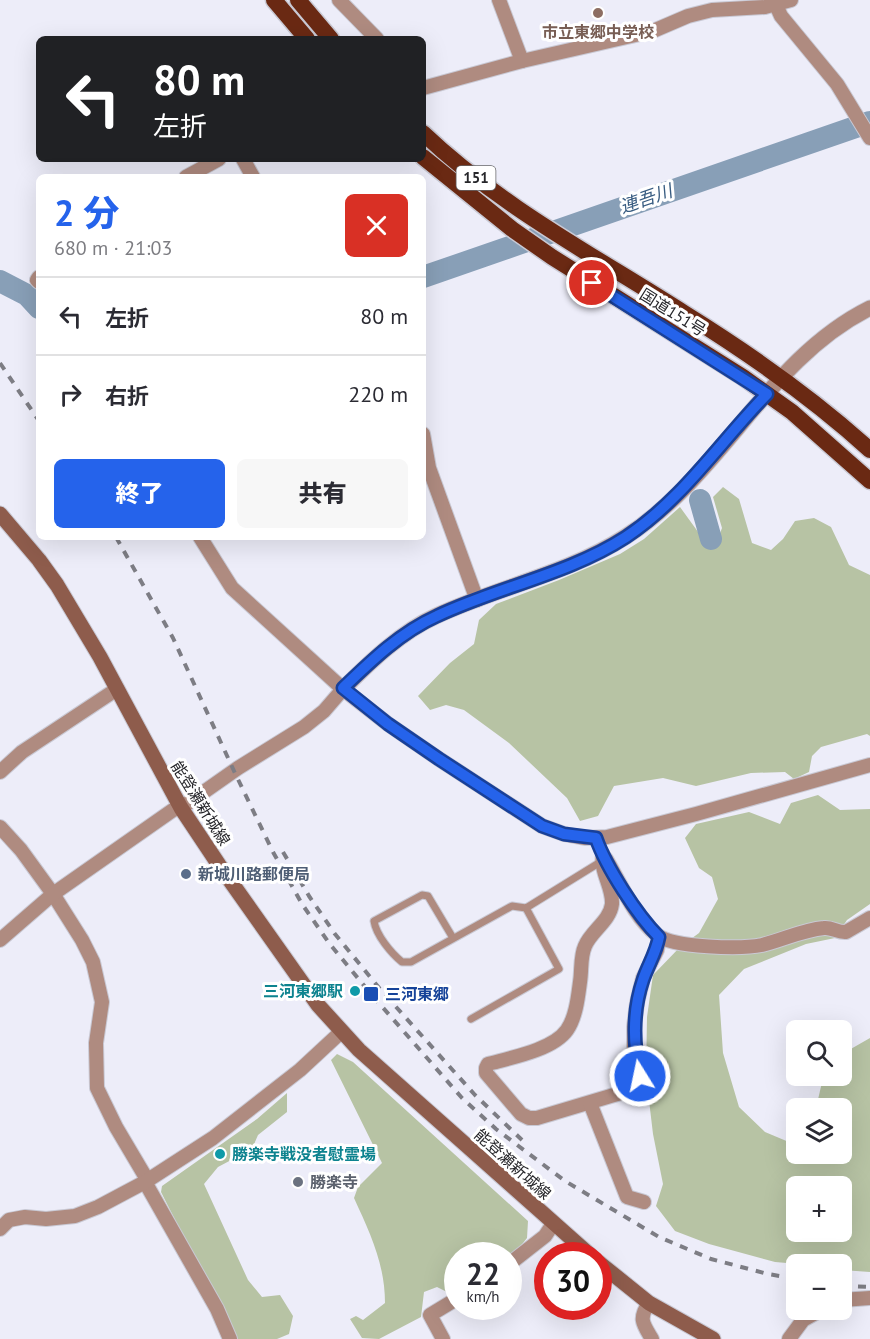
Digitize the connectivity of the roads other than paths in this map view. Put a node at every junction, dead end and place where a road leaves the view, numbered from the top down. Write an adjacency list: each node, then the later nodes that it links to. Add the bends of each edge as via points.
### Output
1 (274, 0): 8 (highway)
2 (298, 0): 9 (highway)
3 (339, 0): 10 (street)
4 (499, 0): 11 (street)
5 (791, 0): 7 (street)
6 (759, 3): 7 (street); 11 (street, via 712,10 653,31)
7 (776, 5): 13 (street, via 837,84)
8 (304, 36)
9 (328, 36)
10 (374, 36)
11 (522, 62): 12 (street)
12 (426, 87)
13 (868, 135)
14 (426, 136): 19 (highway, 国道151号 / 151, via 532,219)
15 (426, 159): 20 (highway, 国道151号 / 151, via 552,257)
16 (214, 162): 17 (street)
17 (192, 174)
18 (870, 308): 19 (street, via 820,341)
19 (783, 378): 20 (street); 21 (highway, 国道151号 / 151)
20 (767, 394): 23 (highway, 国道151号 / 151); 26 (street, via 672,501 626,537 582,560)
21 (870, 450)
22 (426, 451): 26 (street)
23 (870, 481)
24 (0, 514): 28 (main road, 能登瀬新城線, via 57,585)
25 (202, 540): 27 (street, via 232,588)
26 (477, 600): 27 (street, via 435,616 403,636)
27 (343, 688): 31 (street, via 304,727); 33 (street, via 388,724 542,826 564,834)
28 (117, 689): 30 (street, via 22,752); 31 (main road, 能登瀬新城線)
29 (870, 765): 33 (street)
30 (0, 772)
31 (181, 808): 35 (street); 42 (main road, 能登瀬新城線, via 318,1005)
32 (0, 827): 35 (street)
33 (596, 838): 34 (street)
34 (603, 858): 36 (lane); 38 (street, via 644,922); 43 (street, via 612,906 584,948 568,1029 550,1043 486,1068 508,1100 529,1118)
35 (53, 894): 40 (street); 44 (street, via 93,963 102,1002 96,1043 97,1088)
36 (526, 908): 39 (lane, via 512,906); 41 (lane, via 559,969)
37 (870, 918): 38 (street, via 846,933 828,927 811,929 754,946 683,945)
38 (659, 937): 43 (street, via 643,978 633,1027 638,1081 634,1089)
39 (453, 938): 39 (lane, via 411,962 402,962 375,928 374,921 422,895 428,896)
40 (0, 939)
41 (471, 1019)
42 (341, 1032): 44 (street, via 300,1070 213,1138); 46 (main road, 能登瀬新城線)
43 (590, 1103): 45 (street, via 627,1197)
44 (145, 1182): 47 (street, via 75,1216 25,1217 9,1220); 56 (street)
45 (644, 1202)
46 (554, 1224): 48 (main road, 能登瀬新城線); 49 (street)
47 (0, 1229)
48 (575, 1242)
49 (522, 1254)
50 (612, 1273): 53 (main road)
51 (870, 1298): 52 (street)
52 (852, 1299)
53 (649, 1303): 58 (street, via 643,1312 643,1324); 59 (main road)
54 (444, 1306): 57 (street, via 430,1314)
55 (803, 1320): 60 (street)
56 (230, 1339)
57 (443, 1339)
58 (652, 1339)
59 (713, 1339)
60 (789, 1339)

